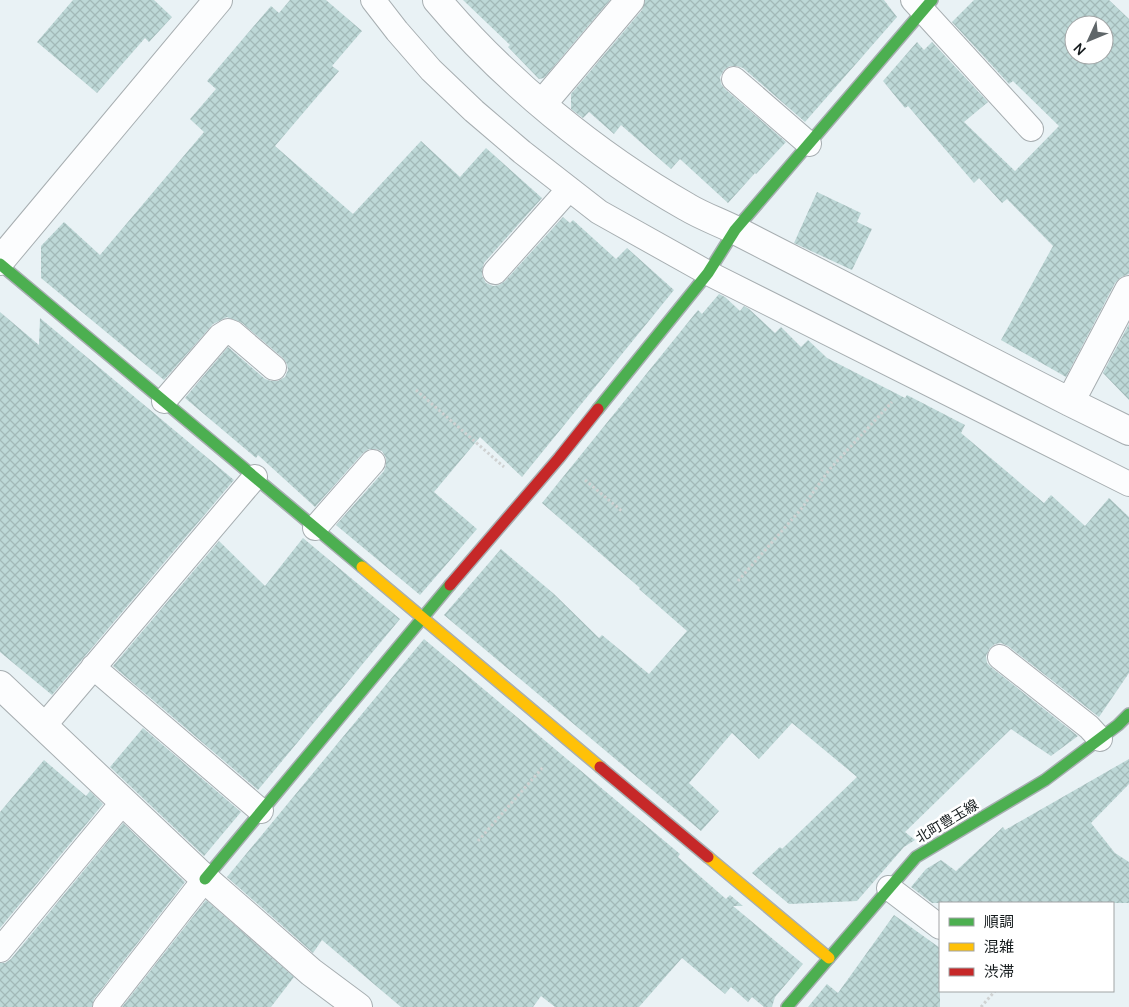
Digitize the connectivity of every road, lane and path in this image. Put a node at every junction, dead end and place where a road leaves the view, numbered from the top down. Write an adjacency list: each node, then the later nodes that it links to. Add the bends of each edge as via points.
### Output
1 (373, 0): 10 (lane, via 431,70 494,128)
2 (630, 0): 7 (street)
3 (214, 1): 12 (street)
4 (441, 1): 7 (street, via 495,62)
5 (923, 4): 8 (lane); 9 (street)
6 (734, 79): 9 (lane)
7 (542, 104): 11 (street, via 610,158 688,207)
8 (1031, 129)
9 (809, 144): 11 (street)
10 (569, 189): 13 (lane); 14 (lane, via 599,212)
11 (735, 230): 14 (street); 20 (street)
12 (0, 263): 19 (street)
13 (495, 272)
14 (708, 273): 17 (lane); 22 (street)
15 (1129, 290): 20 (street)
16 (274, 368): 19 (lane, via 228,332 220,336)
17 (916, 377): 25 (lane); 29 (path, via 829,470 802,508)
18 (416, 390): 26 (path)
19 (164, 401): 24 (street)
20 (1070, 402): 21 (street)
21 (1129, 431)
22 (559, 458): 26 (street); 27 (path)
23 (373, 462): 28 (lane)
24 (255, 477): 28 (street); 32 (lane)
25 (1129, 484)
26 (531, 490): 30 (street)
27 (623, 512)
28 (315, 528): 30 (street)
29 (738, 582)
30 (422, 617): 36 (street); 39 (street)
31 (1000, 657): 37 (lane)
32 (93, 667): 35 (lane); 39 (lane)
33 (0, 685): 35 (street)
34 (1129, 714): 37 (street, 北町豊玉線)
35 (43, 727): 38 (street)
36 (567, 739): 40 (path); 45 (street)
37 (1100, 739): 42 (street, 北町豊玉線, via 1045,780 916,857)
38 (123, 802): 41 (street); 44 (lane)
39 (261, 811): 41 (street)
40 (478, 841)
41 (205, 879): 47 (lane); 48 (street, via 311,972)
42 (889, 888): 43 (lane); 45 (street, 北町豊玉線)
43 (939, 926)
44 (0, 950)
45 (829, 958): 49 (street, 北町豊玉線)
46 (994, 992): 50 (path)
47 (105, 1007)
48 (358, 1007)
49 (788, 1007)
50 (982, 1007)

